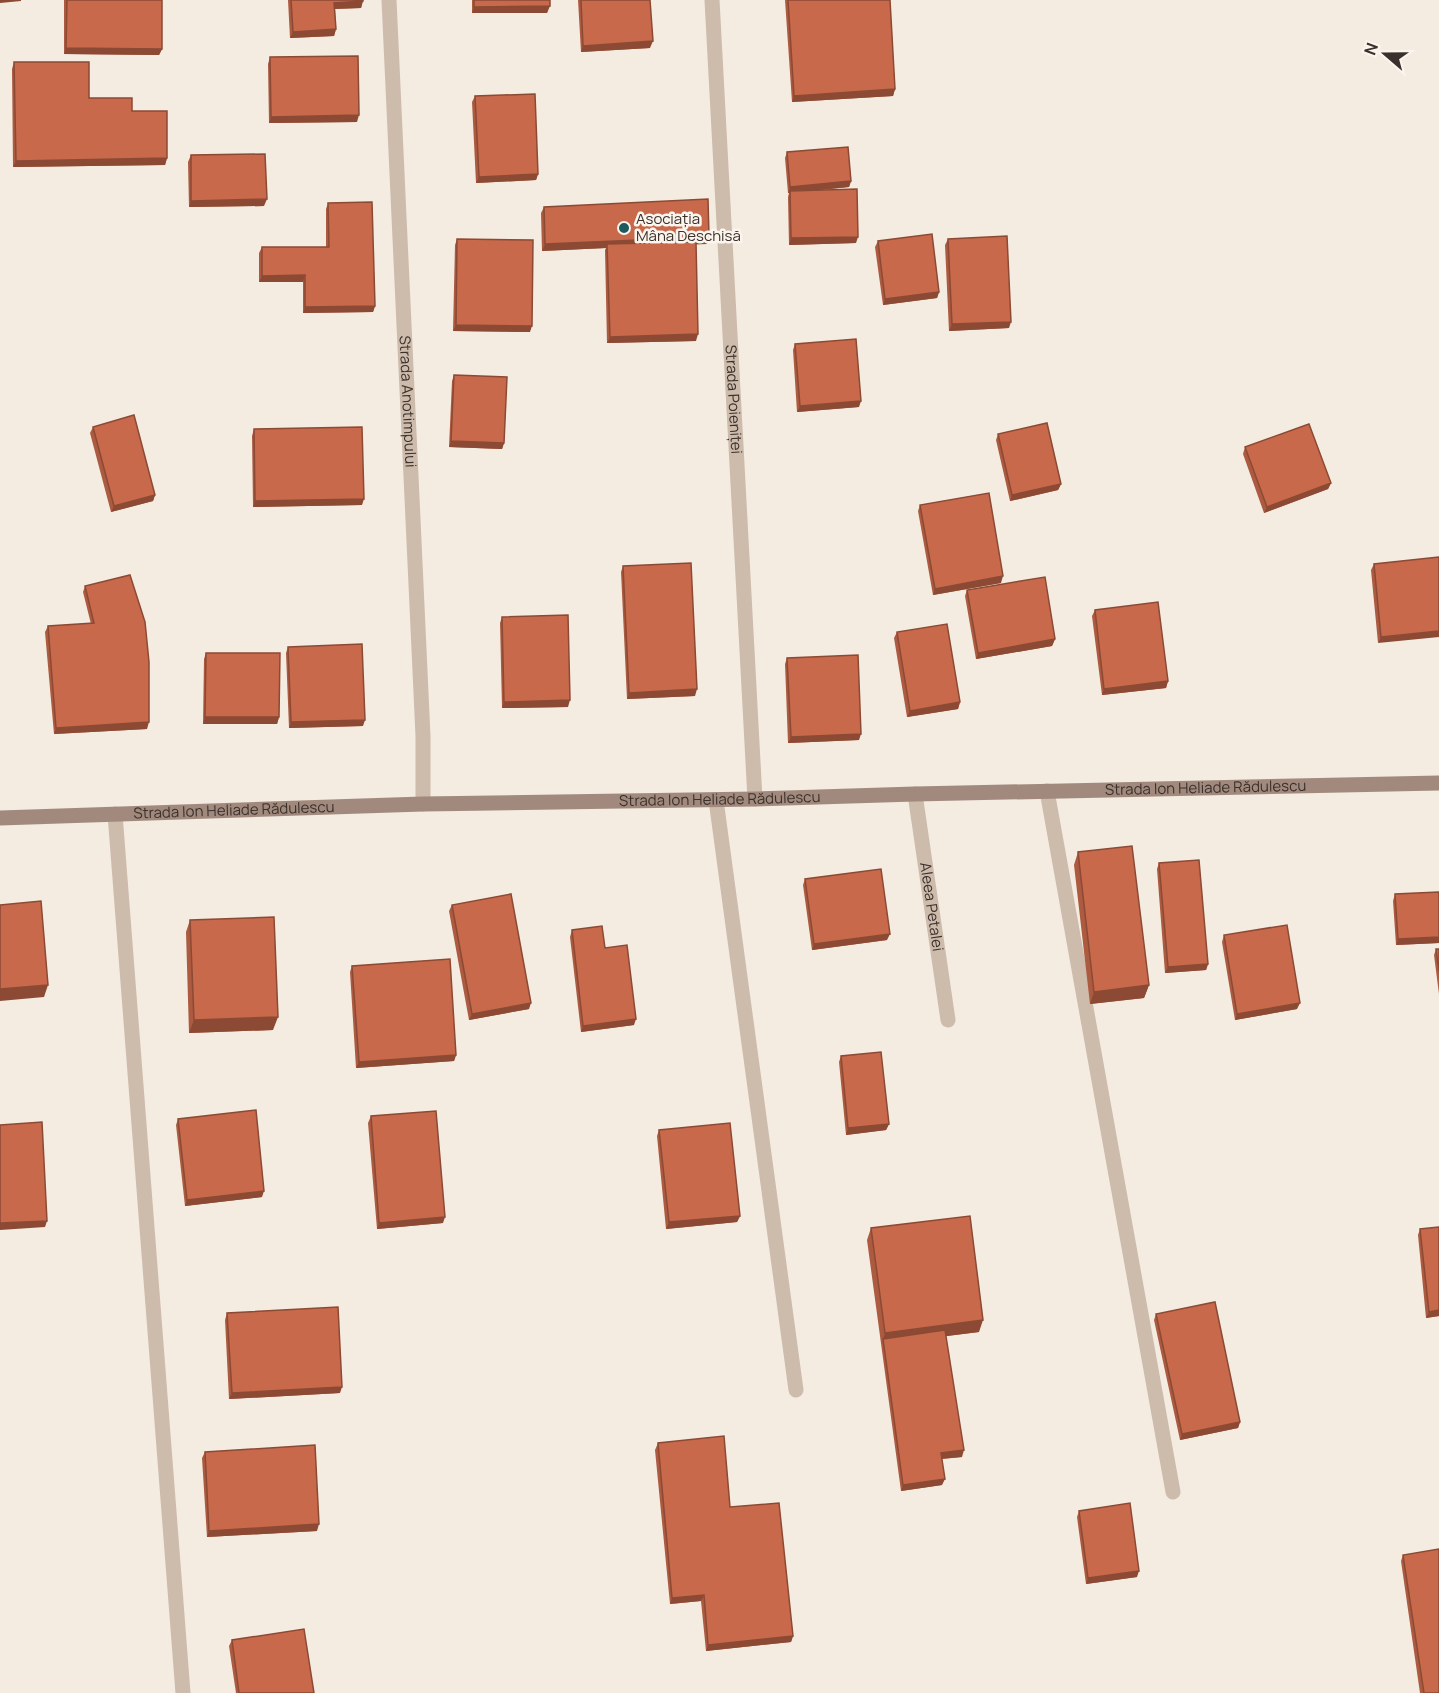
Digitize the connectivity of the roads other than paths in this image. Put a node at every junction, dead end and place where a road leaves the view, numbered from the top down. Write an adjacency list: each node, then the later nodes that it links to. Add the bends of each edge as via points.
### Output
1 (389, 0): 8 (street, Strada Anotimpului)
2 (712, 0): 6 (street, Strada Poieniței)
3 (1439, 783): 4 (street, Strada Ion Heliade Rădulescu)
4 (1047, 791): 5 (street, Strada Ion Heliade Rădulescu); 13 (street)
5 (915, 794): 6 (street, Strada Ion Heliade Rădulescu); 11 (street, Aleea Petalei)
6 (755, 799): 7 (street, Strada Ion Heliade Rădulescu)
7 (716, 800): 8 (street, Strada Ion Heliade Rădulescu); 12 (street)
8 (423, 804): 9 (street, Strada Ion Heliade Rădulescu)
9 (116, 814): 10 (street, Strada Ion Heliade Rădulescu); 14 (street)
10 (0, 818)
11 (948, 1020)
12 (796, 1390)
13 (1173, 1492)
14 (183, 1693)

